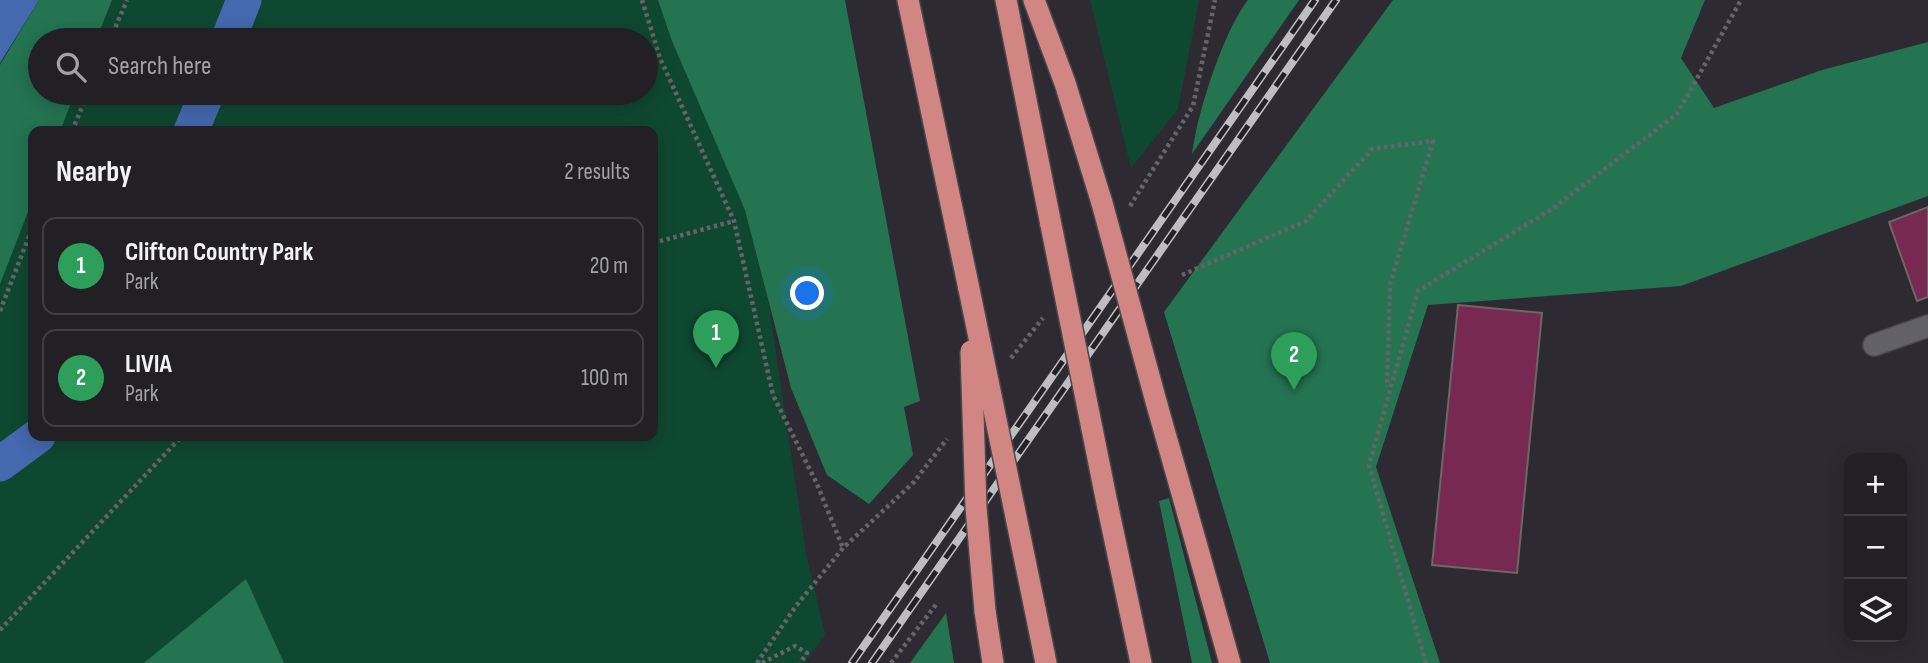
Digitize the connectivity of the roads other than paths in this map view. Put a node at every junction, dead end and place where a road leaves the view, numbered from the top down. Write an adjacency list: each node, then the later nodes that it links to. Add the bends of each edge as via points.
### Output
1 (908, 0): 4 (highway)
2 (1006, 0): 9 (highway, bridge)
3 (1034, 0): 10 (highway, bridge, via 1102,203)
4 (969, 289): 7 (highway, bridge, via 976,507); 8 (highway, bridge)
5 (1928, 326): 6 (lane)
6 (1874, 345)
7 (993, 663)
8 (1046, 663)
9 (1142, 663)
10 (1230, 663)

